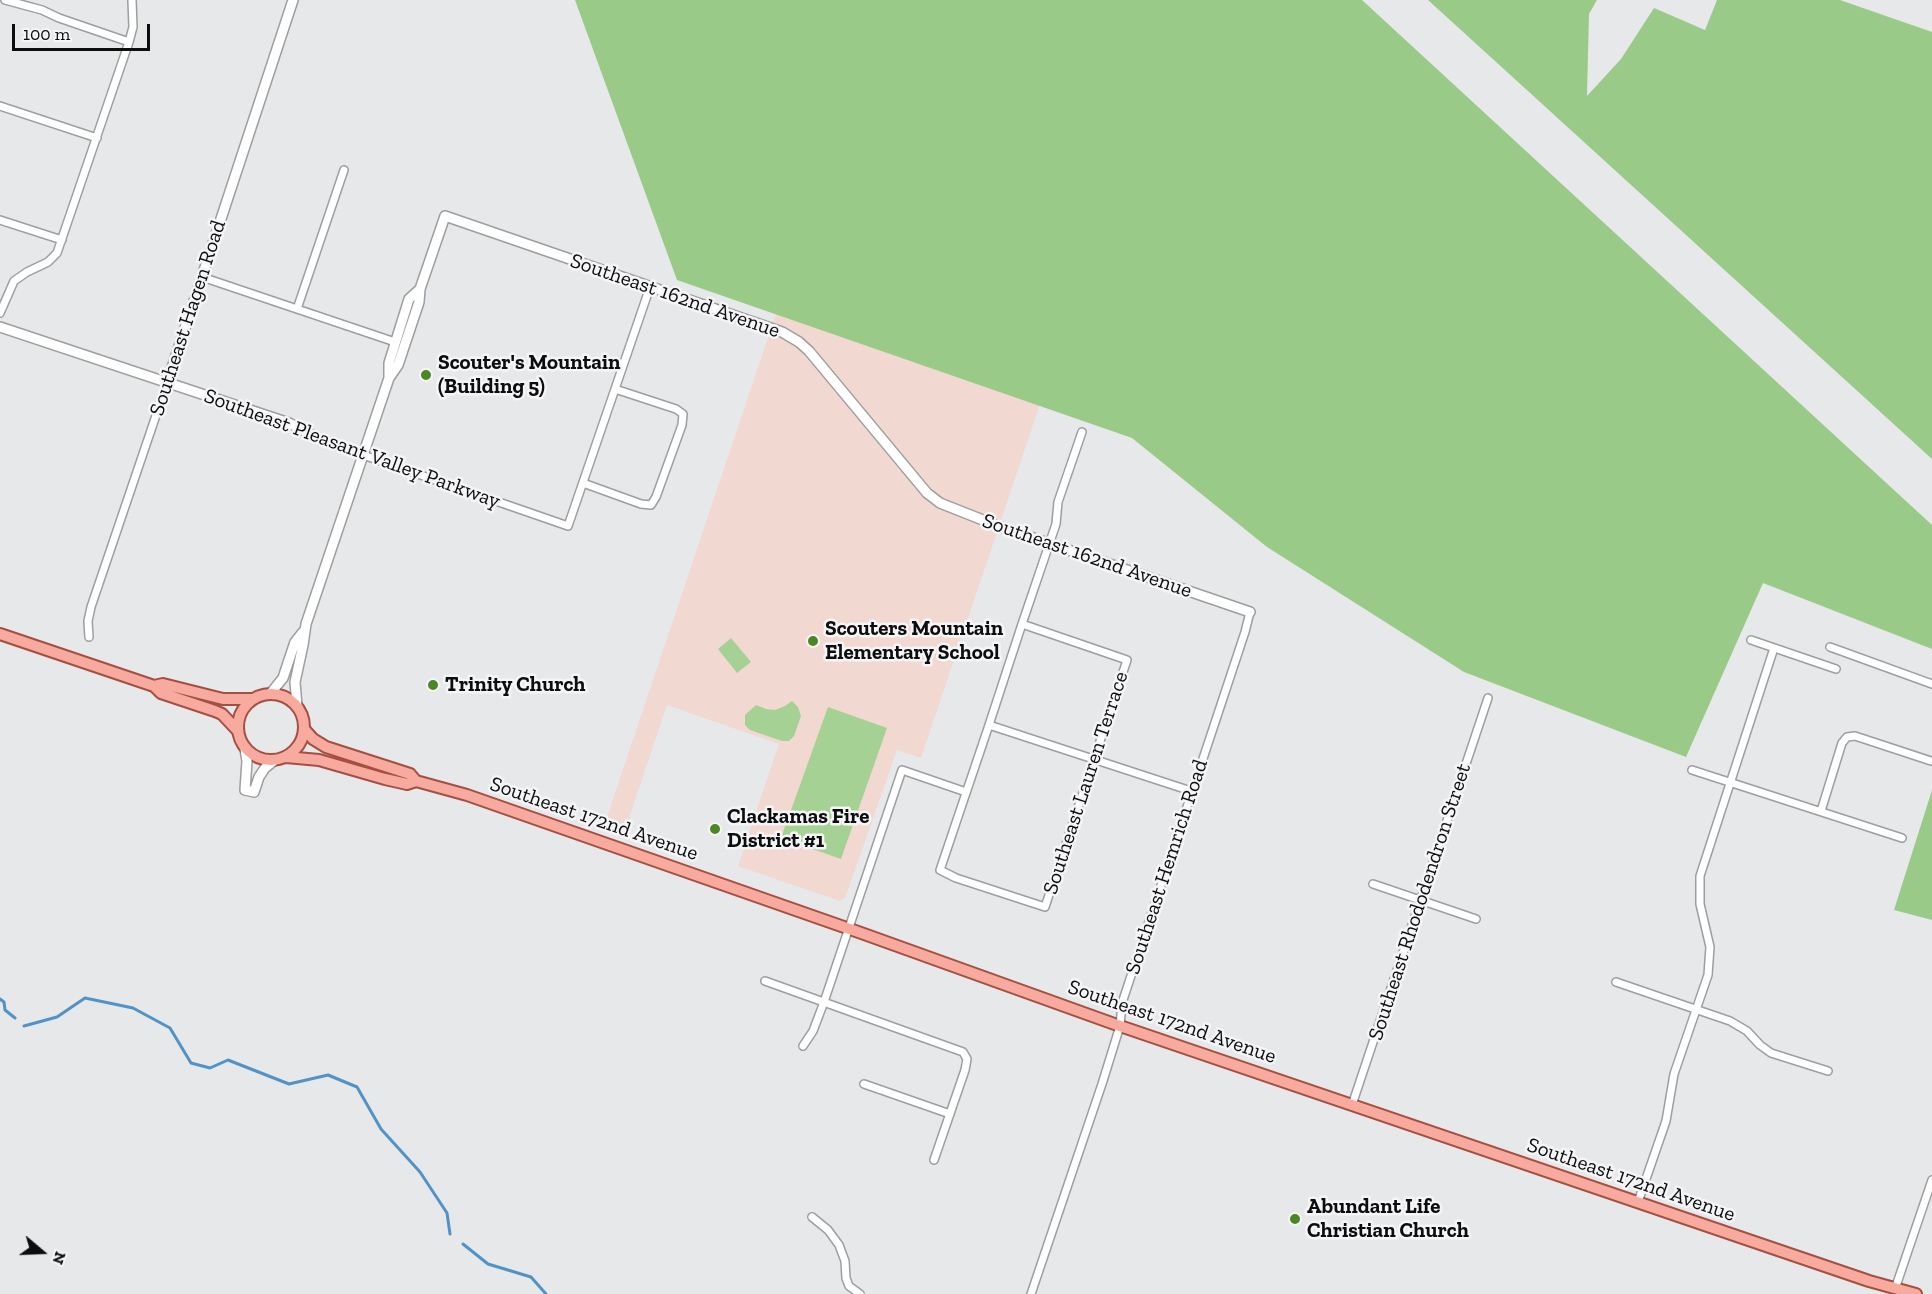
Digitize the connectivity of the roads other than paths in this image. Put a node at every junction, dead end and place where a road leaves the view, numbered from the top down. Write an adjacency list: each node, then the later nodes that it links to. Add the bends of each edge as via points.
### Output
1 (5, 0): 4 (street)
2 (132, 0): 5 (street)
3 (293, 0): 11 (street, Southeast Hagen Road)
4 (26, 2): 5 (street)
5 (129, 42): 7 (street)
6 (0, 106): 7 (street)
7 (97, 138): 10 (street)
8 (344, 170): 14 (street)
9 (0, 220): 10 (street)
10 (62, 240): 15 (street, via 48,262 14,281)
11 (202, 277): 14 (street); 19 (street, Southeast Hagen Road)
12 (650, 287): 13 (street, Southeast 162nd Avenue, via 445,216); 20 (street); 24 (street, Southeast 162nd Avenue, via 782,332 799,342 927,493 951,509)
13 (420, 289): 17 (street, via 409,299); 18 (street, via 398,365)
14 (297, 309): 17 (street)
15 (0, 313)
16 (0, 327): 19 (street, Southeast Pleasant Valley Parkway)
17 (394, 342): 18 (street)
18 (389, 378): 22 (street)
19 (167, 383): 22 (street, Southeast Pleasant Valley Parkway, via 289,423); 29 (street, Southeast Hagen Road, via 91,607)
20 (615, 388): 23 (street); 23 (street, via 683,414 678,435 651,505)
21 (1082, 432): 24 (street, via 1058,502)
22 (363, 455): 23 (street, Southeast Pleasant Valley Parkway, via 568,526); 27 (street)
23 (582, 483)
24 (1049, 544): 25 (street, Southeast 162nd Avenue); 26 (street)
25 (1250, 612): 51 (street, Southeast Hemrich Road)
26 (1022, 624): 40 (street); 45 (street, Southeast Lauren Terrace, via 1127,660)
27 (303, 633): 36 (street, via 295,642 283,678); 39 (street, via 295,682)
28 (0, 634): 35 (main road)
29 (89, 637)
30 (1751, 640): 32 (street)
31 (1830, 647): 34 (street)
32 (1774, 648): 33 (street); 50 (street)
33 (1836, 669)
34 (1932, 684)
35 (154, 686): 38 (main road, via 164,684 218,698); 42 (main road, via 161,693 222,714)
36 (270, 693): 38 (main road); 39 (main road, via 282,695)
37 (1488, 698): 56 (street, Southeast Rhododendron Street)
38 (252, 699): 42 (main road, via 241,713)
39 (297, 706): 41 (main road)
40 (989, 725): 45 (street); 52 (street)
41 (304, 729): 44 (main road, via 297,748); 49 (main road, Southeast 172nd Avenue, via 326,747 410,774)
42 (238, 731): 43 (main road)
43 (245, 749): 46 (main road, via 256,757); 46 (street, via 245,790 254,792 259,777)
44 (286, 757): 46 (main road, Southeast 172nd Avenue); 49 (main road, Southeast 172nd Avenue, via 319,760 407,784)
45 (1094, 759): 51 (street); 52 (street, Southeast Lauren Terrace, via 1046,907 940,870)
46 (275, 760)
47 (1931, 761): 53 (street, via 1855,736 1847,737)
48 (1692, 770): 50 (street)
49 (416, 782): 58 (main road, Southeast 172nd Avenue, via 467,795)
50 (1730, 782): 53 (street); 62 (street, via 1700,876 1700,904 1710,947 1708,975)
51 (1191, 791): 63 (street, Southeast Hemrich Road, via 1122,1003)
52 (966, 792): 58 (street, via 902,770)
53 (1821, 811): 54 (street)
54 (1902, 838)
55 (1373, 884): 56 (street)
56 (1420, 900): 57 (street); 67 (street, Southeast Rhododendron Street)
57 (1476, 919)
58 (848, 928): 61 (street); 63 (main road, Southeast 172nd Avenue)
59 (765, 981): 61 (street)
60 (1616, 982): 62 (street)
61 (824, 1002): 64 (street); 68 (street, via 963,1052 967,1065)
62 (1696, 1011): 65 (street, via 1734,1023 1770,1053); 71 (street, via 1674,1074 1666,1121)
63 (1120, 1026): 67 (main road, Southeast 172nd Avenue); 75 (street, Southeast Hemrich Road)
64 (803, 1046)
65 (1828, 1071)
66 (864, 1084): 68 (street)
67 (1352, 1105): 71 (main road, Southeast 172nd Avenue)
68 (950, 1114): 69 (street)
69 (934, 1160)
70 (1932, 1180): 73 (street)
71 (1638, 1202): 73 (main road, Southeast 172nd Avenue)
72 (812, 1217): 74 (street, via 839,1245 849,1287)
73 (1895, 1289): 76 (main road, Southeast 172nd Avenue)
74 (860, 1294)
75 (1031, 1294)
76 (1916, 1294)

